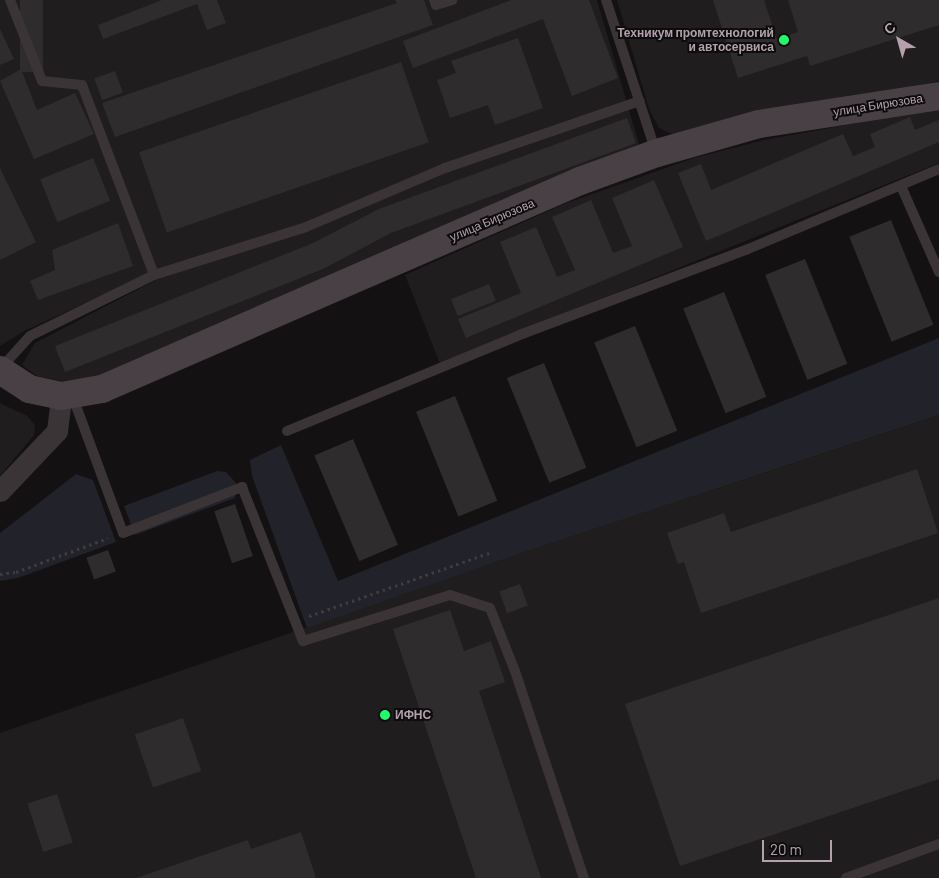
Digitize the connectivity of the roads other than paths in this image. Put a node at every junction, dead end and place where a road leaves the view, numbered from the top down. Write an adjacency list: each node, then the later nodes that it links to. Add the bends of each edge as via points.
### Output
1 (10, 0): 11 (lane, via 42,81 82,85)
2 (434, 0): 3 (lane, via 436,5)
3 (452, 0)
4 (606, 0): 6 (lane)
5 (939, 96): 7 (main road, улица Бирюзова, via 759,124)
6 (640, 101): 7 (lane); 11 (lane, via 445,168 306,227)
7 (657, 153): 13 (main road, улица Бирюзова, via 570,185 102,389)
8 (939, 169): 9 (lane)
9 (901, 186): 10 (lane); 14 (lane, via 748,249 522,334)
10 (939, 272)
11 (154, 275): 12 (lane, via 30,336)
12 (0, 369): 13 (main road, улица Бирюзова, via 29,390)
13 (66, 395): 15 (street, via 57,431); 17 (lane, via 122,533 242,487 303,641 450,595 490,608 515,671)
14 (288, 431)
15 (0, 491)
16 (939, 844): 18 (lane)
17 (584, 878)
18 (846, 878)

